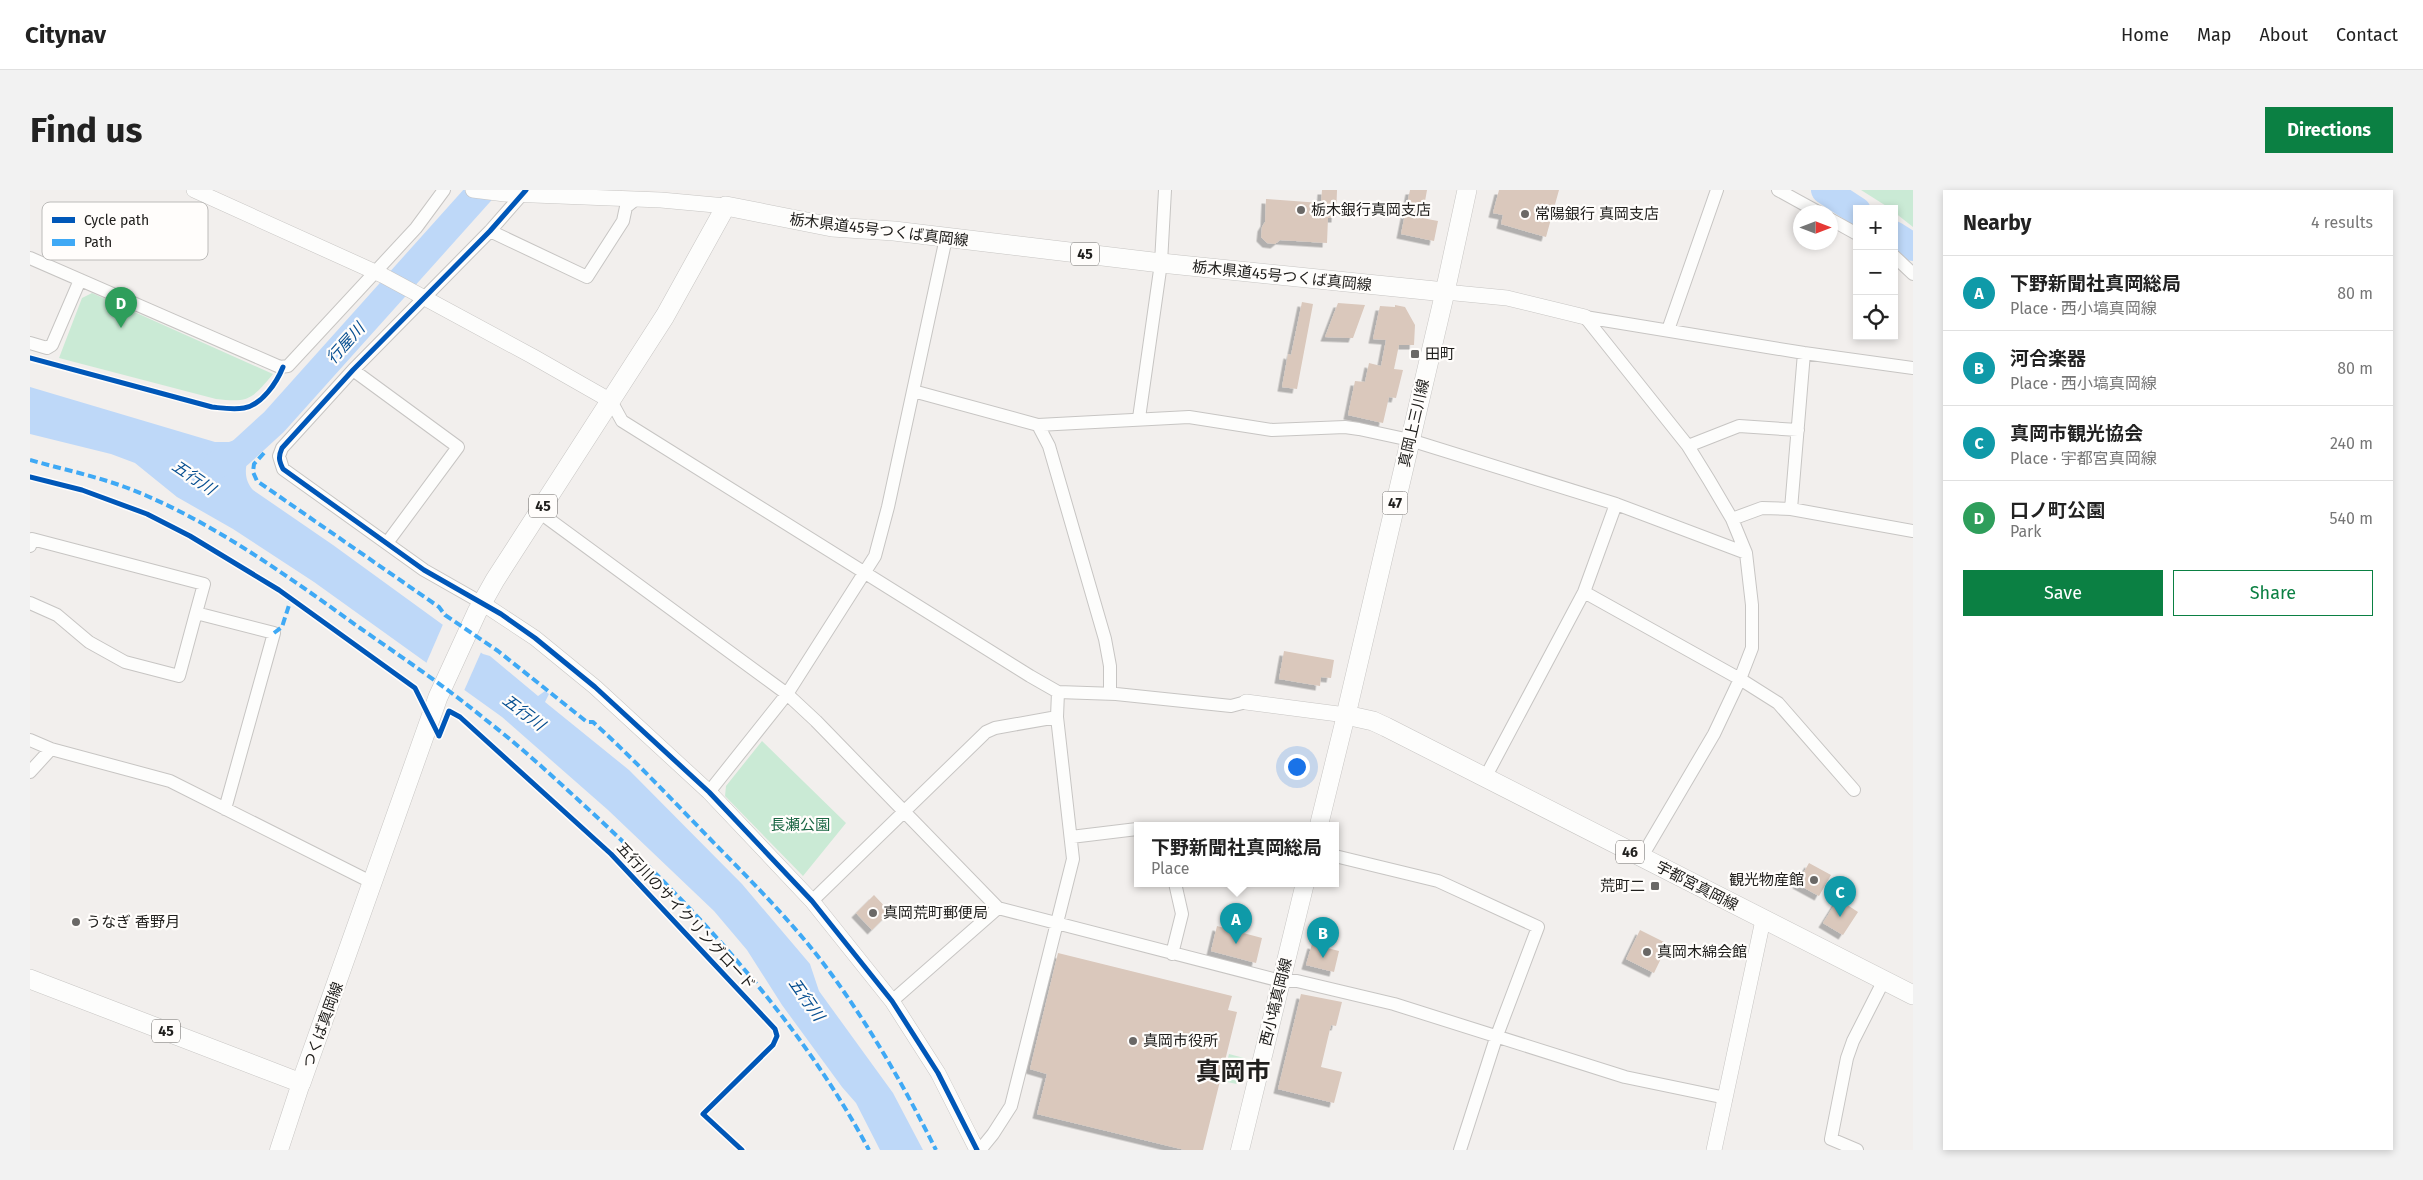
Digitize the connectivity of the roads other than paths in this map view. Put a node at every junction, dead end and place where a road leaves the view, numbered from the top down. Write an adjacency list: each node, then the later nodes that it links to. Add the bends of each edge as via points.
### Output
1 (194, 190): 19 (street)
2 (444, 190): 19 (street)
3 (473, 190): 8 (street)
4 (1165, 190): 18 (street)
5 (1467, 190): 22 (main road, 真岡上三川線 / 47)
6 (1717, 190): 25 (street)
7 (1778, 190): 10 (street)
8 (524, 193): 9 (street); 13 (street)
9 (636, 194): 11 (street); 13 (street, via 626,207 624,221 587,277)
10 (1805, 205)
11 (726, 206): 15 (main road, 栃木県道45号つくば真岡線 / 45, via 832,228); 31 (main road, 45, via 669,308)
12 (1838, 224): 14 (street)
13 (490, 231): 23 (street)
14 (1853, 232)
15 (946, 238): 18 (main road, 栃木県道45号つくば真岡線 / 45); 30 (street)
16 (30, 258): 21 (street)
17 (1898, 260): 20 (street)
18 (1161, 263): 22 (main road, 栃木県道45号つくば真岡線 / 45); 32 (street)
19 (380, 274): 21 (street, via 288,366 280,367); 23 (street)
20 (1913, 274)
21 (80, 280): 26 (street, via 52,345 47,348)
22 (1445, 292): 24 (street, via 1508,298); 35 (main road, 真岡上三川線 / 47)
23 (420, 294): 29 (street); 31 (street)
24 (1585, 317): 25 (street); 36 (street)
25 (1668, 330): 27 (street)
26 (30, 343)
27 (1804, 353): 28 (street); 34 (street)
28 (1913, 368)
29 (353, 370): 42 (street, via 458,447); 42 (street, via 282,448 280,462 283,469)
30 (913, 391): 33 (street); 45 (street, via 875,556)
31 (611, 401): 39 (main road, 45); 45 (street, via 622,421)
32 (1139, 418): 33 (street); 35 (street, via 1189,417 1272,430 1345,427)
33 (1038, 425): 52 (street, via 1049,446 1105,639)
34 (1798, 430): 36 (street, via 1739,426); 38 (street)
35 (1410, 440): 37 (street); 55 (main road, 真岡上三川線 / 47)
36 (1688, 446): 40 (street)
37 (1616, 504): 44 (street); 46 (street)
38 (1791, 509): 40 (street, via 1762,508); 41 (street)
39 (539, 512): 48 (main road, 45); 53 (street)
40 (1732, 519): 44 (street)
41 (1913, 531)
42 (387, 543): 48 (street)
43 (30, 546): 49 (street, via 32,539 204,584)
44 (1746, 553): 50 (street, via 1752,604 1752,648)
45 (864, 573): 51 (street); 53 (street)
46 (1584, 592): 50 (street); 60 (street)
47 (30, 603): 49 (street, via 57,616 89,642 125,662 179,676)
48 (479, 607): 62 (street, via 529,633 568,664); 70 (main road, つくば真岡線 / 45, via 438,697)
49 (196, 613): 63 (street, via 274,633)
50 (1740, 678): 61 (street, via 1778,703); 69 (street, via 1714,734)
51 (1058, 692): 52 (street); 56 (street)
52 (1110, 693): 54 (street, via 1231,706)
53 (787, 694): 62 (street); 64 (street)
54 (1246, 702): 55 (street)
55 (1346, 715): 60 (main road, 宇都宮真岡線 / 46, via 1373,721); 65 (main road)
56 (1057, 717): 64 (street, via 986,732); 67 (street)
57 (30, 740): 58 (street)
58 (51, 749): 59 (street); 63 (street, via 170,781)
59 (30, 772)
60 (1485, 778): 69 (main road, 宇都宮真岡線 / 46)
61 (1854, 790)
62 (709, 792): 73 (street)
63 (224, 809): 70 (street)
64 (903, 812): 73 (street); 74 (street)
65 (1320, 822)
66 (1134, 829): 67 (street)
67 (1071, 837): 76 (street, via 1073,859)
68 (1339, 857): 83 (street, via 1438,881 1538,927)
69 (1642, 858): 75 (main road, 宇都宮真岡線 / 46)
70 (373, 883): 84 (main road, つくば真岡線 / 45)
71 (1176, 887): 77 (street, via 1182,914)
72 (1304, 887): 80 (main road, 西小塙真岡線)
73 (812, 901): 82 (street)
74 (998, 908): 76 (street); 82 (street)
75 (1764, 920): 79 (main road, 宇都宮真岡線 / 46); 85 (street)
76 (1056, 924): 77 (street); 87 (street, via 1011,1106 994,1134)
77 (1172, 954): 80 (street)
78 (30, 980): 84 (main road, つくば真岡線 / 45)
79 (1884, 980): 81 (main road, 宇都宮真岡線 / 46); 91 (street, via 1847,1058 1831,1140)
80 (1281, 981): 83 (street, via 1297,981 1394,1004); 88 (main road, 西小塙真岡線)
81 (1913, 995)
82 (892, 1001): 87 (street, via 938,1073)
83 (1496, 1038): 85 (street, via 1625,1077); 89 (street)
84 (301, 1084): 86 (main road)
85 (1726, 1098): 90 (street)
86 (279, 1150)
87 (979, 1150)
88 (1240, 1150)
89 (1460, 1150)
90 (1714, 1150)
91 (1857, 1150)

